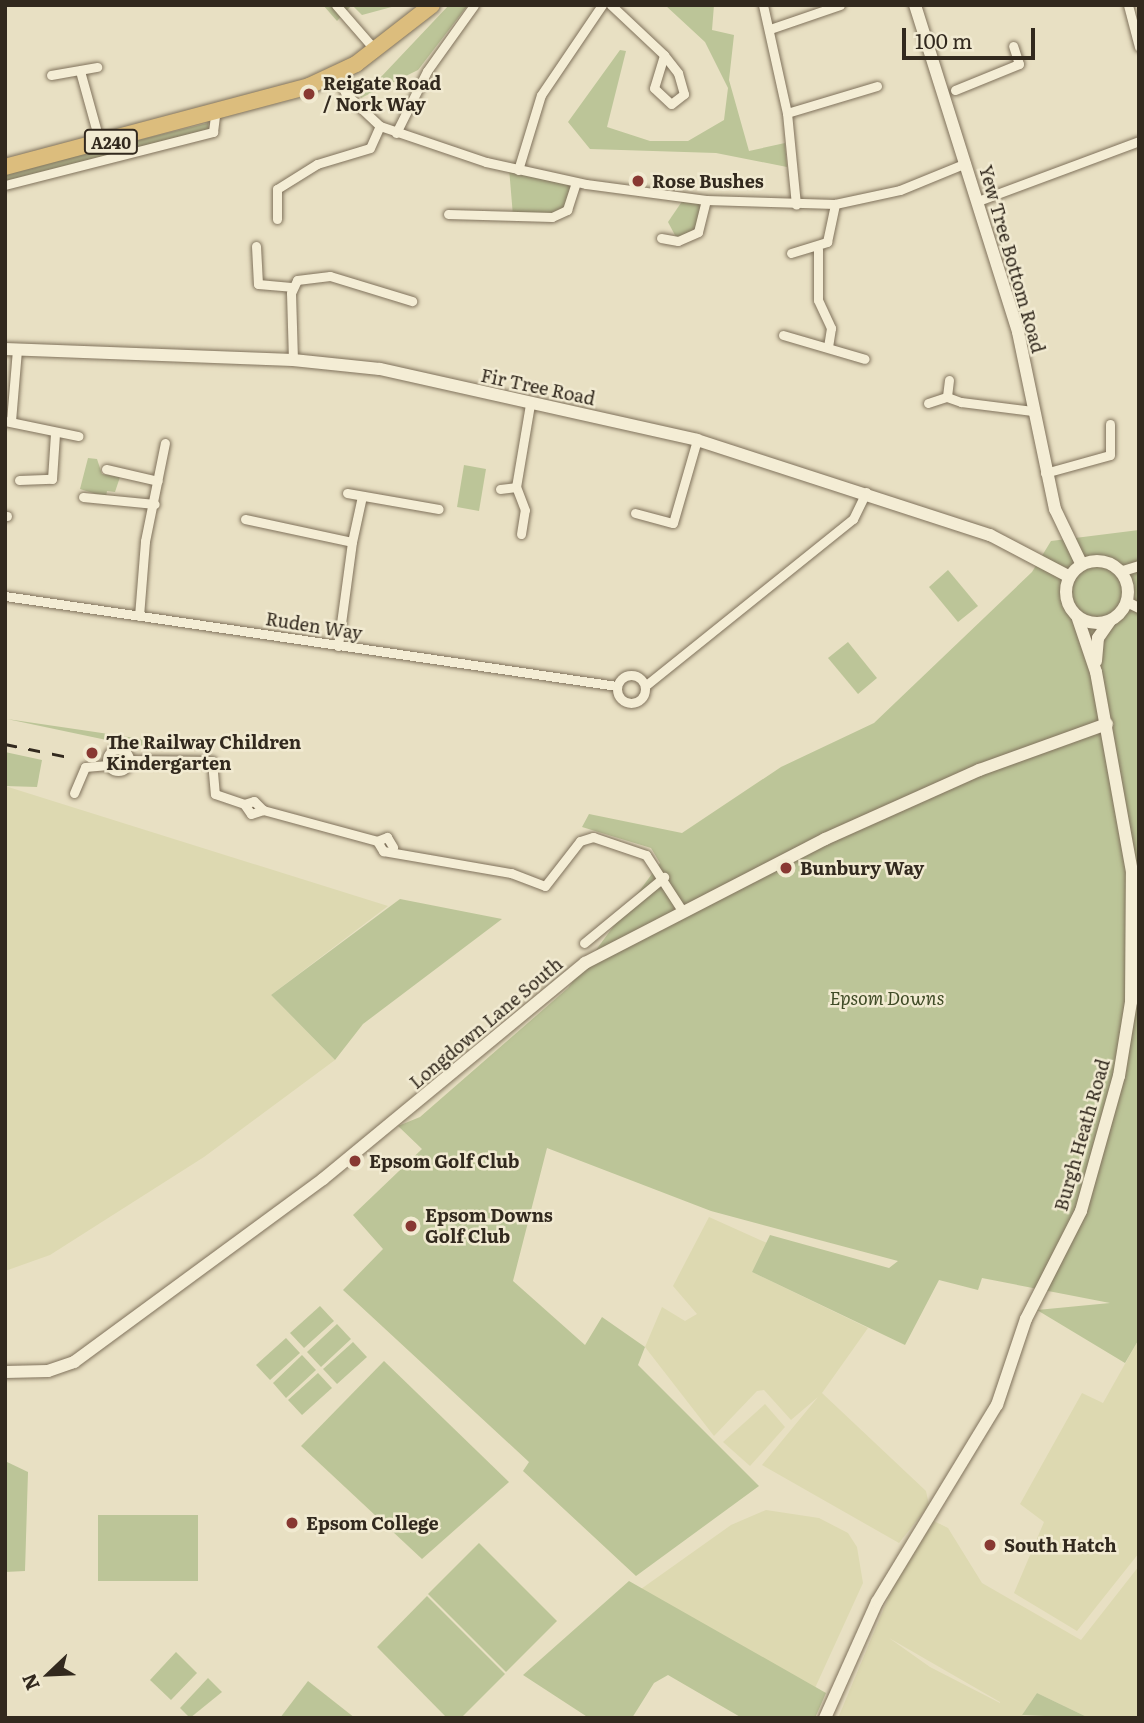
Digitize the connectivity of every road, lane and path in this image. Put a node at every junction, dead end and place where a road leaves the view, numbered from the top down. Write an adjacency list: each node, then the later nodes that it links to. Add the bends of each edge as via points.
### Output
1 (336, 5): 13 (street)
2 (432, 5): 13 (highway, A240)
3 (474, 5): 24 (street, via 427,71)
4 (602, 5): 29 (street, via 541,96)
5 (611, 5): 14 (street)
6 (763, 5): 10 (street)
7 (840, 5): 10 (street)
8 (915, 5): 27 (main road, Yew Tree Bottom Road)
9 (1128, 5): 12 (street)
10 (770, 29): 21 (street)
11 (1013, 46): 20 (street, via 1019,64)
12 (1139, 47)
13 (376, 51): 18 (highway, A240)
14 (664, 55): 14 (street, via 684,85 684,93 671,104 654,89)
15 (97, 67): 16 (street)
16 (80, 71): 17 (street); 26 (street)
17 (51, 75)
18 (337, 75): 22 (highway, A240); 23 (street)
19 (877, 86): 21 (street)
20 (954, 90)
21 (787, 113): 35 (street)
22 (215, 115): 26 (highway, A240); 31 (street, via 213,132)
23 (380, 126): 24 (street); 37 (street, via 370,148 317,164 277,189)
24 (396, 133): 29 (street)
25 (1139, 141): 33 (street)
26 (100, 145): 28 (highway, A240)
27 (966, 163): 33 (main road, Yew Tree Bottom Road); 34 (street, via 900,190)
28 (5, 167)
29 (518, 170): 30 (street)
30 (576, 182): 32 (street); 36 (street, via 567,210 552,216)
31 (5, 185)
32 (706, 200): 35 (street); 38 (street, via 698,232 678,241)
33 (978, 201): 53 (main road, Yew Tree Bottom Road, via 1018,332)
34 (835, 204): 35 (street); 40 (street, via 833,234)
35 (796, 205)
36 (448, 214)
37 (277, 219)
38 (661, 238)
39 (256, 246): 42 (street, via 258,284)
40 (818, 249): 41 (street); 45 (street, via 818,300 831,328)
41 (791, 253)
42 (291, 287): 43 (street, via 319,275); 48 (street)
43 (412, 301)
44 (783, 335): 45 (street)
45 (828, 347): 47 (street)
46 (11, 350): 48 (main road, Fir Tree Road); 54 (street)
47 (865, 359)
48 (293, 360): 52 (main road, Fir Tree Road, via 368,367)
49 (949, 380): 50 (street)
50 (947, 397): 51 (street); 53 (street, via 1005,412)
51 (928, 403)
52 (530, 404): 58 (main road, Fir Tree Road); 64 (street)
53 (1032, 411): 61 (main road, Yew Tree Bottom Road)
54 (8, 421): 56 (street, via 49,427)
55 (1110, 424): 61 (street, via 1110,455)
56 (55, 434): 57 (street); 62 (street, via 52,479)
57 (78, 436)
58 (697, 440): 66 (main road, Fir Tree Road); 72 (street, via 673,523)
59 (165, 443): 63 (street)
60 (106, 468): 63 (street)
61 (1045, 473): 76 (main road, Yew Tree Bottom Road)
62 (19, 480)
63 (158, 481): 70 (street)
64 (516, 487): 65 (street); 74 (street, via 525,510)
65 (500, 489)
66 (866, 492): 77 (main road, Fir Tree Road, via 990,535); 89 (street, Ruden Way, via 853,519)
67 (347, 493): 68 (street)
68 (362, 496): 71 (street); 75 (street)
69 (83, 497): 70 (street)
70 (155, 504): 84 (street)
71 (439, 509)
72 (635, 513)
73 (246, 519): 75 (street)
74 (521, 534)
75 (352, 541): 87 (street)
76 (1081, 563): 79 (main road, via 1110,562); 80 (main road)
77 (1041, 565): 80 (main road, Fir Tree Road); 82 (main road, Fir Tree Road)
78 (1139, 566): 79 (street)
79 (1122, 571): 83 (main road)
80 (1070, 578): 82 (main road)
81 (5, 596): 84 (street, Ruden Way)
82 (1066, 597): 85 (main road)
83 (1133, 605): 86 (main road)
84 (139, 616): 87 (street, Ruden Way)
85 (1077, 616): 86 (main road); 88 (main road, Burgh Heath Road)
86 (1110, 621): 88 (main road, Burgh Heath Road, via 1095,647)
87 (338, 646): 90 (street, Ruden Way)
88 (1096, 672): 91 (main road, Burgh Heath Road)
89 (645, 686): 90 (street, Ruden Way, via 631,675); 90 (street, Ruden Way, via 634,702 624,701)
90 (617, 687)
91 (1107, 724): 96 (main road, Longdown Lane South, via 979,770); 99 (main road, Burgh Heath Road, via 1132,872 1135,948 1126,1047 1100,1148 1081,1211 1026,1319 997,1405 877,1602)
92 (130, 760): 93 (street, via 122,770); 93 (street, via 114,749); 95 (street, via 212,761 215,794 244,804 251,814 263,810 377,841 383,850 393,848 545,886 580,841 593,837 646,855)
93 (108, 765): 94 (street, via 85,767)
94 (74, 793)
95 (664, 877): 96 (street); 97 (street)
96 (683, 912): 98 (main road, Longdown Lane South, via 542,993 370,1142 74,1362 48,1371)
97 (584, 943)
98 (5, 1372)
99 (825, 1718)

